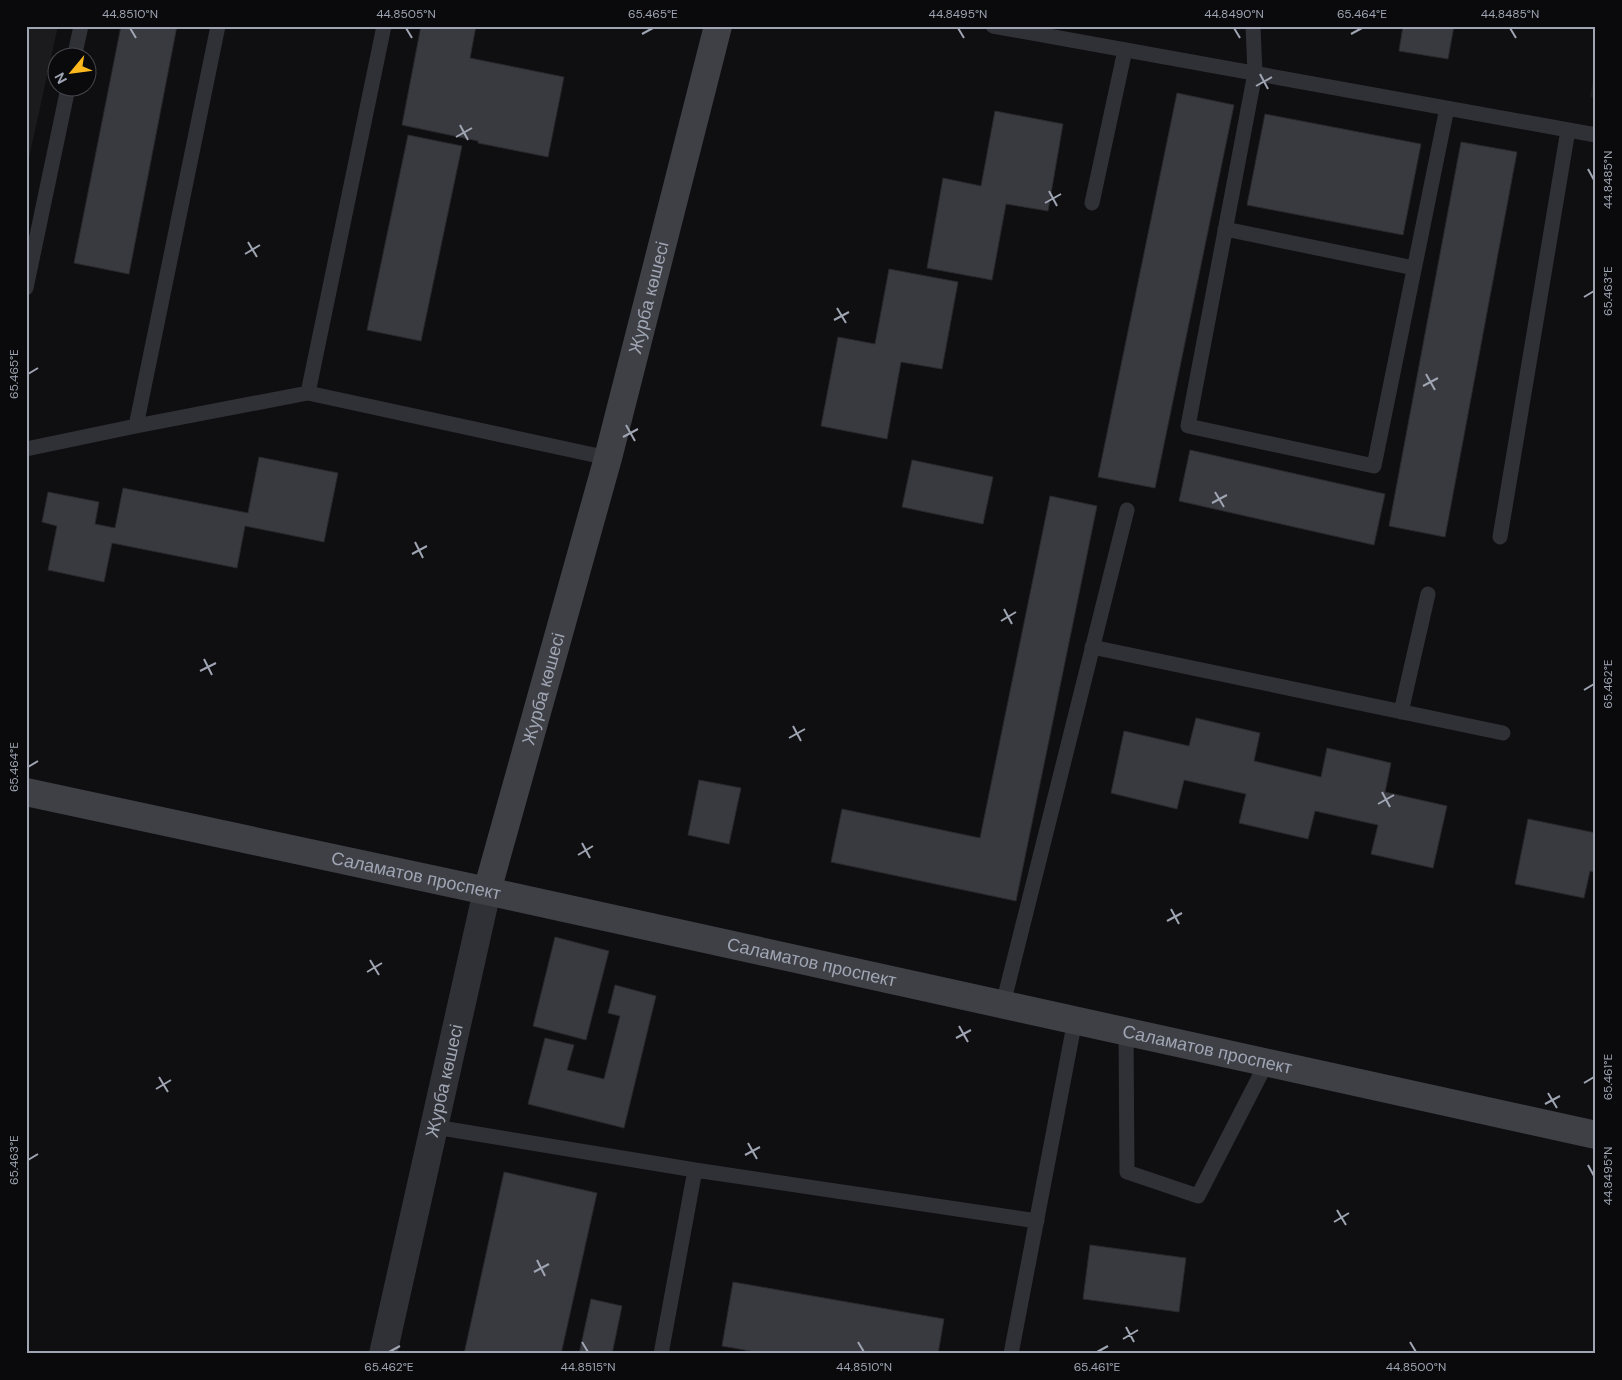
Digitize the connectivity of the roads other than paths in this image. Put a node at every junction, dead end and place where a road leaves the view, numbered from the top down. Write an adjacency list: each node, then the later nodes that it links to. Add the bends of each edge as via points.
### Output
1 (81, 26): 7 (lane)
2 (218, 26): 19 (lane)
3 (384, 26): 18 (lane)
4 (718, 26): 21 (street, Журба көшесі)
5 (993, 26): 8 (lane)
6 (1253, 26): 9 (lane)
7 (76, 48)
8 (1125, 50): 9 (lane); 14 (lane)
9 (1255, 73): 11 (lane); 15 (lane)
10 (66, 98): 17 (lane)
11 (1447, 108): 12 (lane); 16 (lane)
12 (1568, 130): 13 (lane); 23 (lane)
13 (1596, 135)
14 (1092, 203)
15 (1225, 228): 16 (lane); 16 (lane, via 1188,426 1374,466)
16 (1414, 268)
17 (26, 288)
18 (308, 394): 19 (lane); 21 (lane)
19 (136, 426): 20 (lane)
20 (26, 449)
21 (608, 458): 29 (street, Журба көшесі)
22 (1127, 510): 25 (lane)
23 (1500, 537)
24 (1428, 594): 26 (lane)
25 (1092, 648): 26 (lane); 30 (lane)
26 (1401, 712): 27 (lane)
27 (1503, 733)
28 (26, 792): 29 (street, Саламатов проспект)
29 (487, 891): 30 (street, Саламатов проспект); 34 (street, Журба көшесі)
30 (1003, 1004): 31 (street, Саламатов проспект)
31 (1075, 1020): 32 (street, Саламатов проспект); 37 (lane)
32 (1126, 1031): 33 (street, Саламатов проспект); 33 (lane, via 1127,1172 1198,1196)
33 (1267, 1062): 35 (street, Саламатов проспект)
34 (435, 1127): 36 (lane); 38 (street, Журба көшесі)
35 (1596, 1134)
36 (695, 1170): 37 (lane); 39 (lane)
37 (1036, 1221): 40 (lane)
38 (383, 1354)
39 (661, 1354)
40 (1011, 1354)

